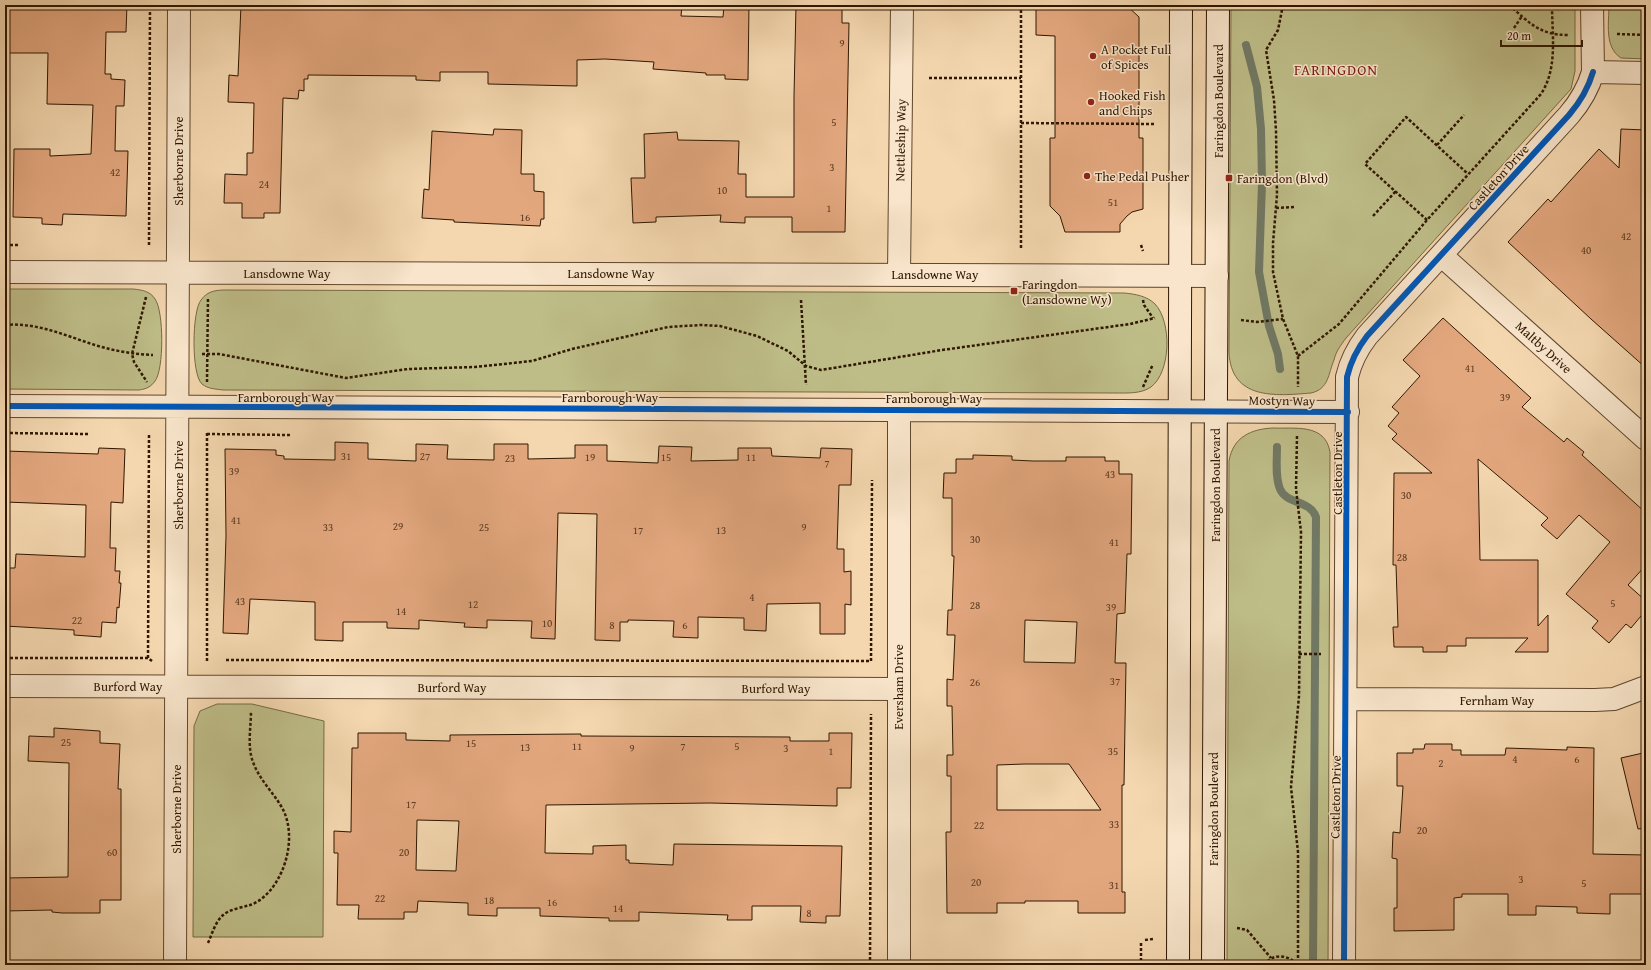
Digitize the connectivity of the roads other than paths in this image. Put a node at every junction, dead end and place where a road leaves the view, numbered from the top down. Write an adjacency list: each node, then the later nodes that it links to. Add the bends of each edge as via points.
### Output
1 (179, 5): 10 (street, Sherborne Drive)
2 (902, 5): 11 (street, Nettleship Way)
3 (1181, 5): 12 (street)
4 (1218, 5): 13 (street, Faringdon Boulevard)
5 (1592, 5): 6 (street, Castleton Drive)
6 (1592, 72): 7 (street); 8 (street, Castleton Drive, via 1589,87 1581,101)
7 (1646, 72)
8 (1441, 255): 19 (street, Castleton Drive, via 1357,349 1350,362 1347,377); 20 (street, Maltby Drive)
9 (5, 272): 10 (street, Lansdowne Way)
10 (178, 273): 11 (street, Lansdowne Way); 15 (street, Sherborne Drive)
11 (899, 274): 12 (street, Lansdowne Way)
12 (1180, 276): 13 (street, Lansdowne Way); 17 (street)
13 (1217, 276): 18 (street, Faringdon Boulevard)
14 (5, 406): 15 (street, Farnborough Way)
15 (178, 407): 16 (street, Farnborough Way); 22 (street, Sherborne Drive)
16 (899, 409): 17 (street, Farnborough Way); 24 (street, Eversham Drive)
17 (1179, 411): 18 (street, Farnborough Way); 28 (street)
18 (1215, 411): 19 (street, Mostyn Way); 29 (street, Faringdon Boulevard)
19 (1348, 412): 25 (street, Castleton Drive)
20 (1646, 439)
21 (5, 686): 22 (street, Burford Way)
22 (177, 686): 24 (street, Burford Way); 26 (street, Sherborne Drive)
23 (1646, 687): 25 (street, Fernham Way, via 1614,699 1595,700)
24 (898, 689): 27 (street, Eversham Drive)
25 (1347, 698): 30 (street, Castleton Drive)
26 (175, 965)
27 (899, 965)
28 (1178, 965)
29 (1213, 965)
30 (1344, 965)

